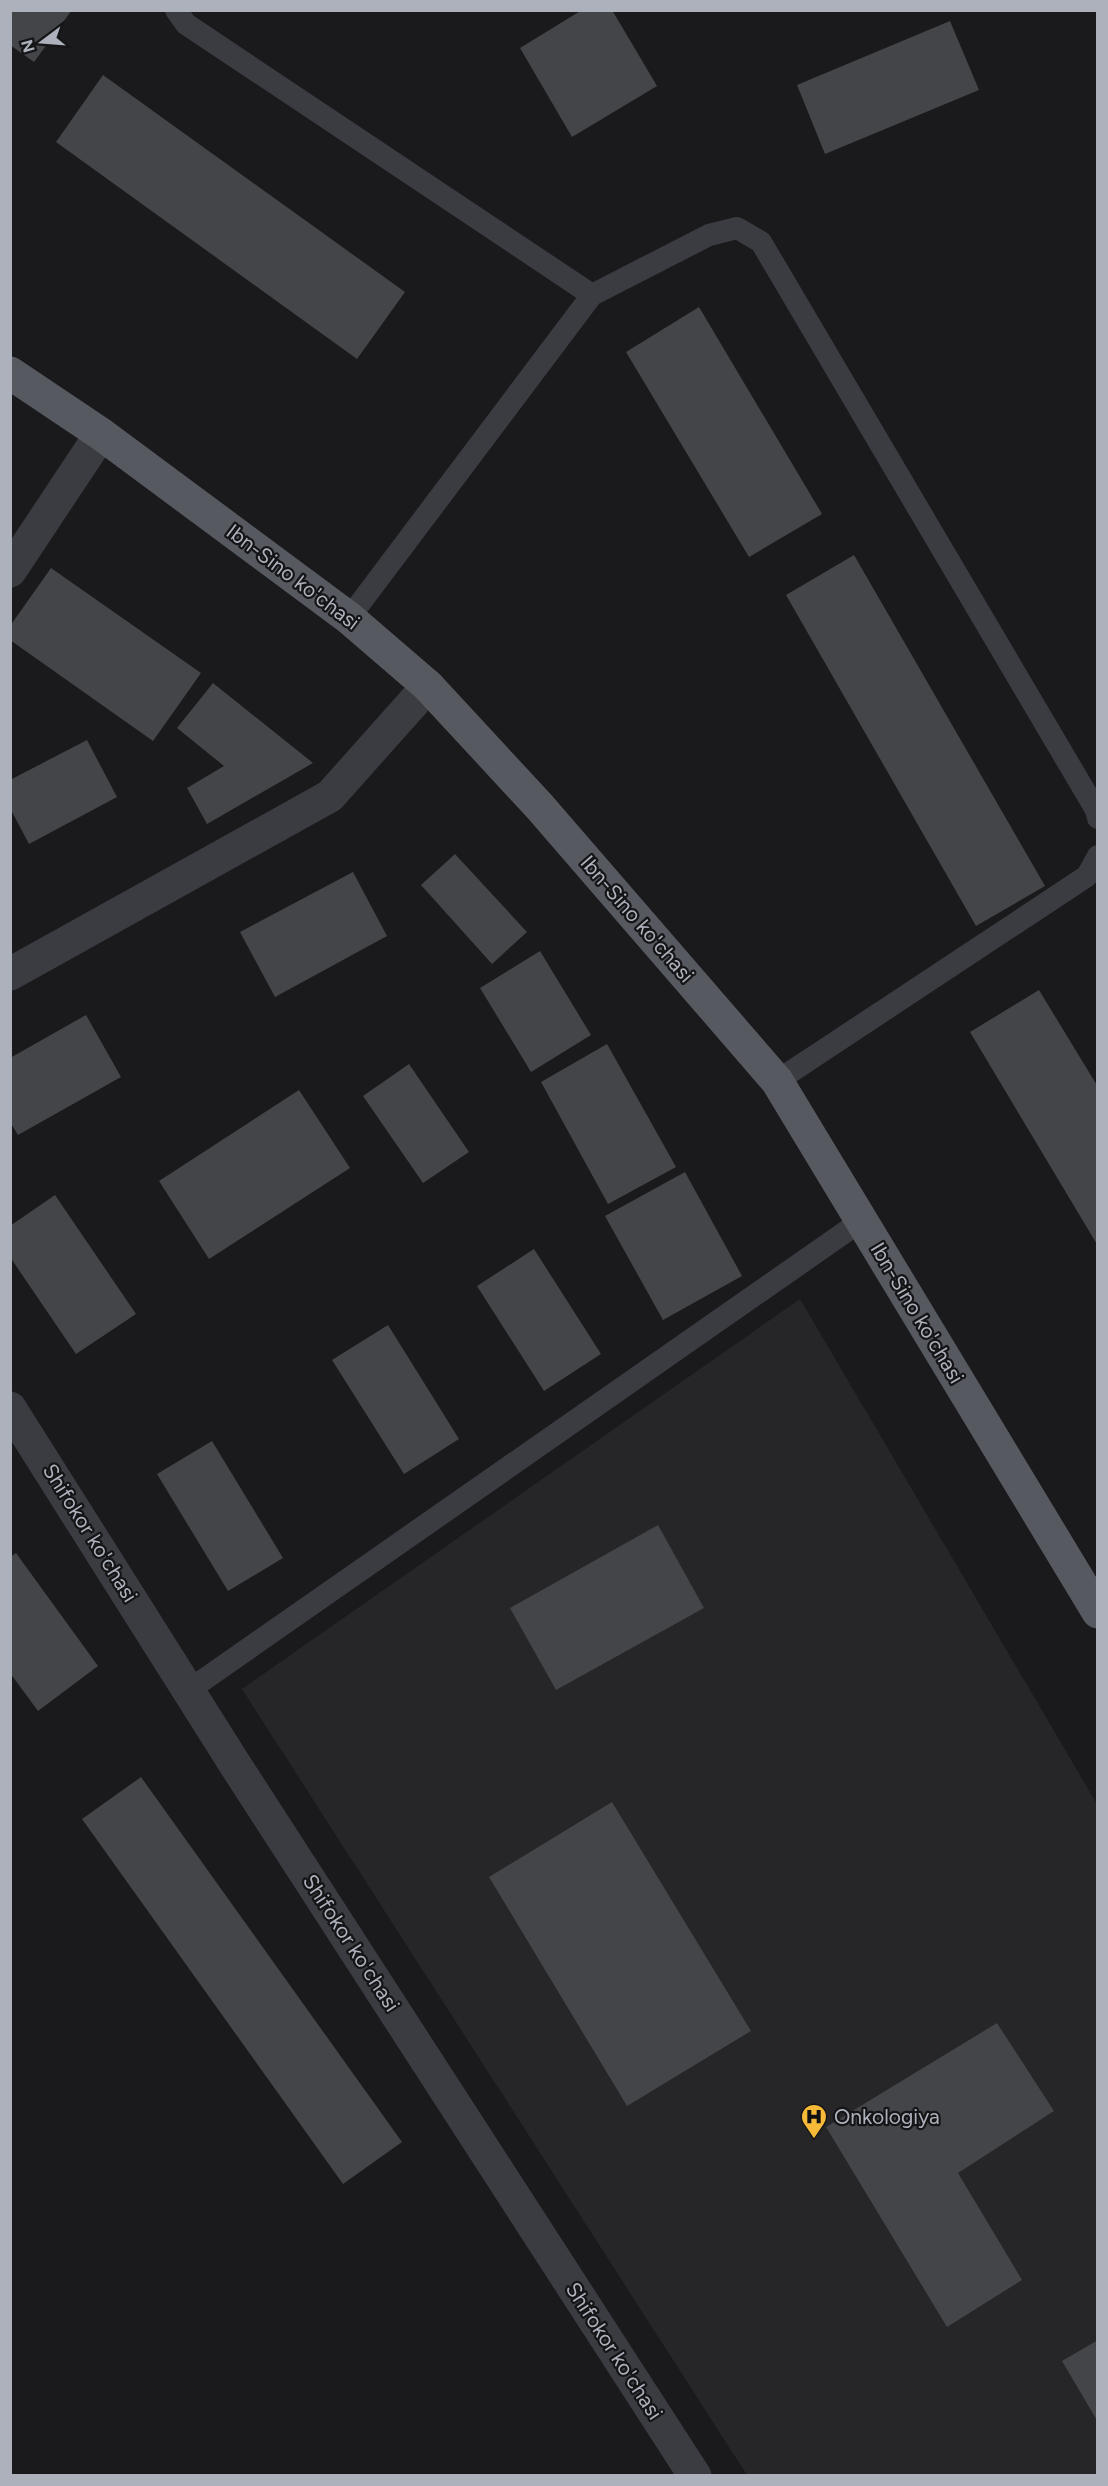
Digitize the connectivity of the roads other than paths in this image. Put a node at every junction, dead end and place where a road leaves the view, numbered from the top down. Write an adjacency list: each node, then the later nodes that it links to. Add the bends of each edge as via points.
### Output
1 (177, 10): 2 (lane, via 186,24)
2 (592, 295): 6 (lane); 8 (lane, via 709,235 737,228 761,242)
3 (10, 373): 4 (main road, Ibn-Sino ko'chasi)
4 (101, 434): 5 (street); 6 (main road, Ibn-Sino ko'chasi)
5 (10, 572)
6 (349, 618): 7 (main road, Ibn-Sino ko'chasi)
7 (428, 686): 10 (street, via 330,796); 11 (main road, Ibn-Sino ko'chasi, via 540,807)
8 (1098, 818)
9 (1098, 856): 11 (lane, via 1087,876)
10 (10, 974)
11 (777, 1081): 12 (main road, Ibn-Sino ko'chasi)
12 (861, 1221): 14 (main road, Ibn-Sino ko'chasi); 15 (lane)
13 (10, 1408): 15 (street, Shifokor ko'chasi)
14 (1098, 1612)
15 (189, 1690): 16 (street, Shifokor ko'chasi)
16 (695, 2475)

